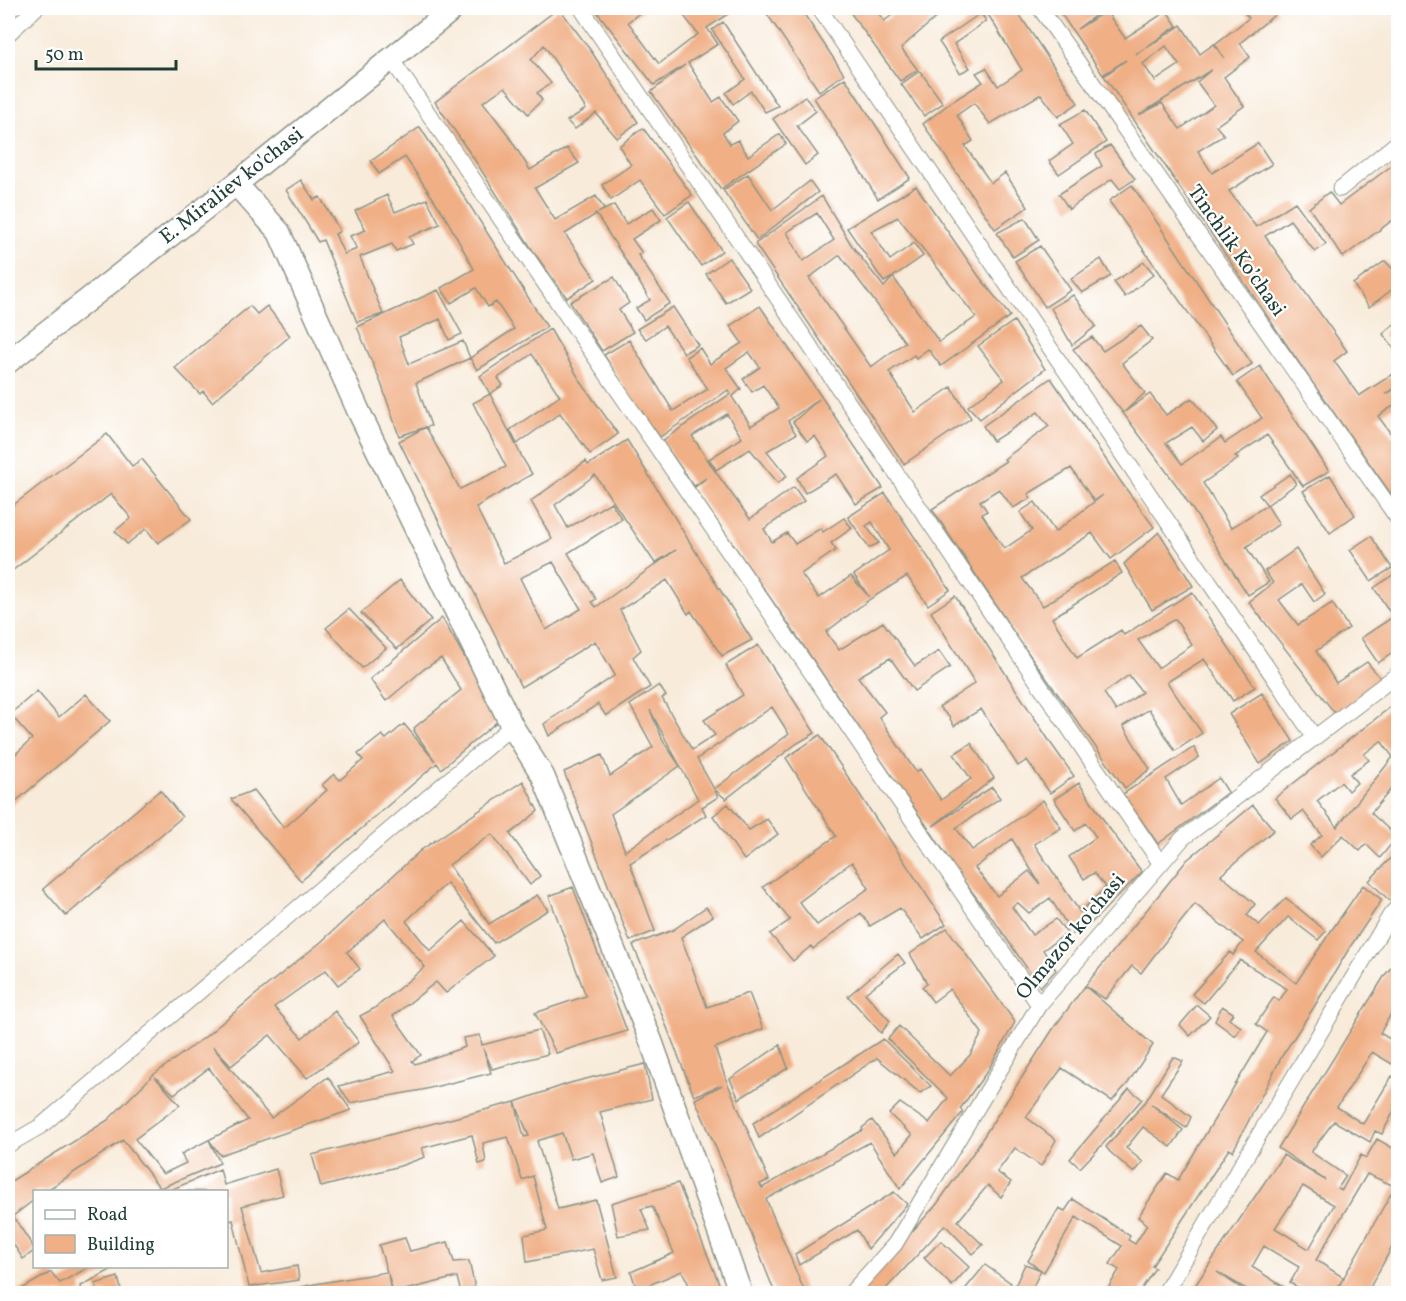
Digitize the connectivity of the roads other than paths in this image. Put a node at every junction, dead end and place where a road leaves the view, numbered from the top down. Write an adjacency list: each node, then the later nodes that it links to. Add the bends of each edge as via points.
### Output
1 (36, 8): 6 (street)
2 (454, 8): 7 (street, E. Miraliev ko'chasi)
3 (581, 8): 16 (street)
4 (819, 8): 15 (street)
5 (1040, 8): 12 (street, Tinchlik Ko’chasi)
6 (8, 34)
7 (391, 59): 9 (street, E. Miraliev ko'chasi); 18 (street)
8 (1398, 142): 10 (street)
9 (236, 184): 11 (street, E. Miraliev ko'chasi); 14 (street, via 279,231 358,410)
10 (1340, 189)
11 (8, 362)
12 (1398, 519)
13 (1398, 674): 15 (street, Olmazor ko'chasi)
14 (513, 726): 19 (street, via 41,1126); 20 (street, via 543,776 651,1041)
15 (1315, 738): 16 (street, Olmazor ko'chasi, via 1183,838)
16 (1161, 864): 18 (street, Olmazor ko'chasi)
17 (1398, 907): 22 (street)
18 (1039, 1005): 21 (street, Olmazor ko'chasi, via 895,1244)
19 (8, 1145)
20 (741, 1293)
21 (850, 1293)
22 (1164, 1293)

